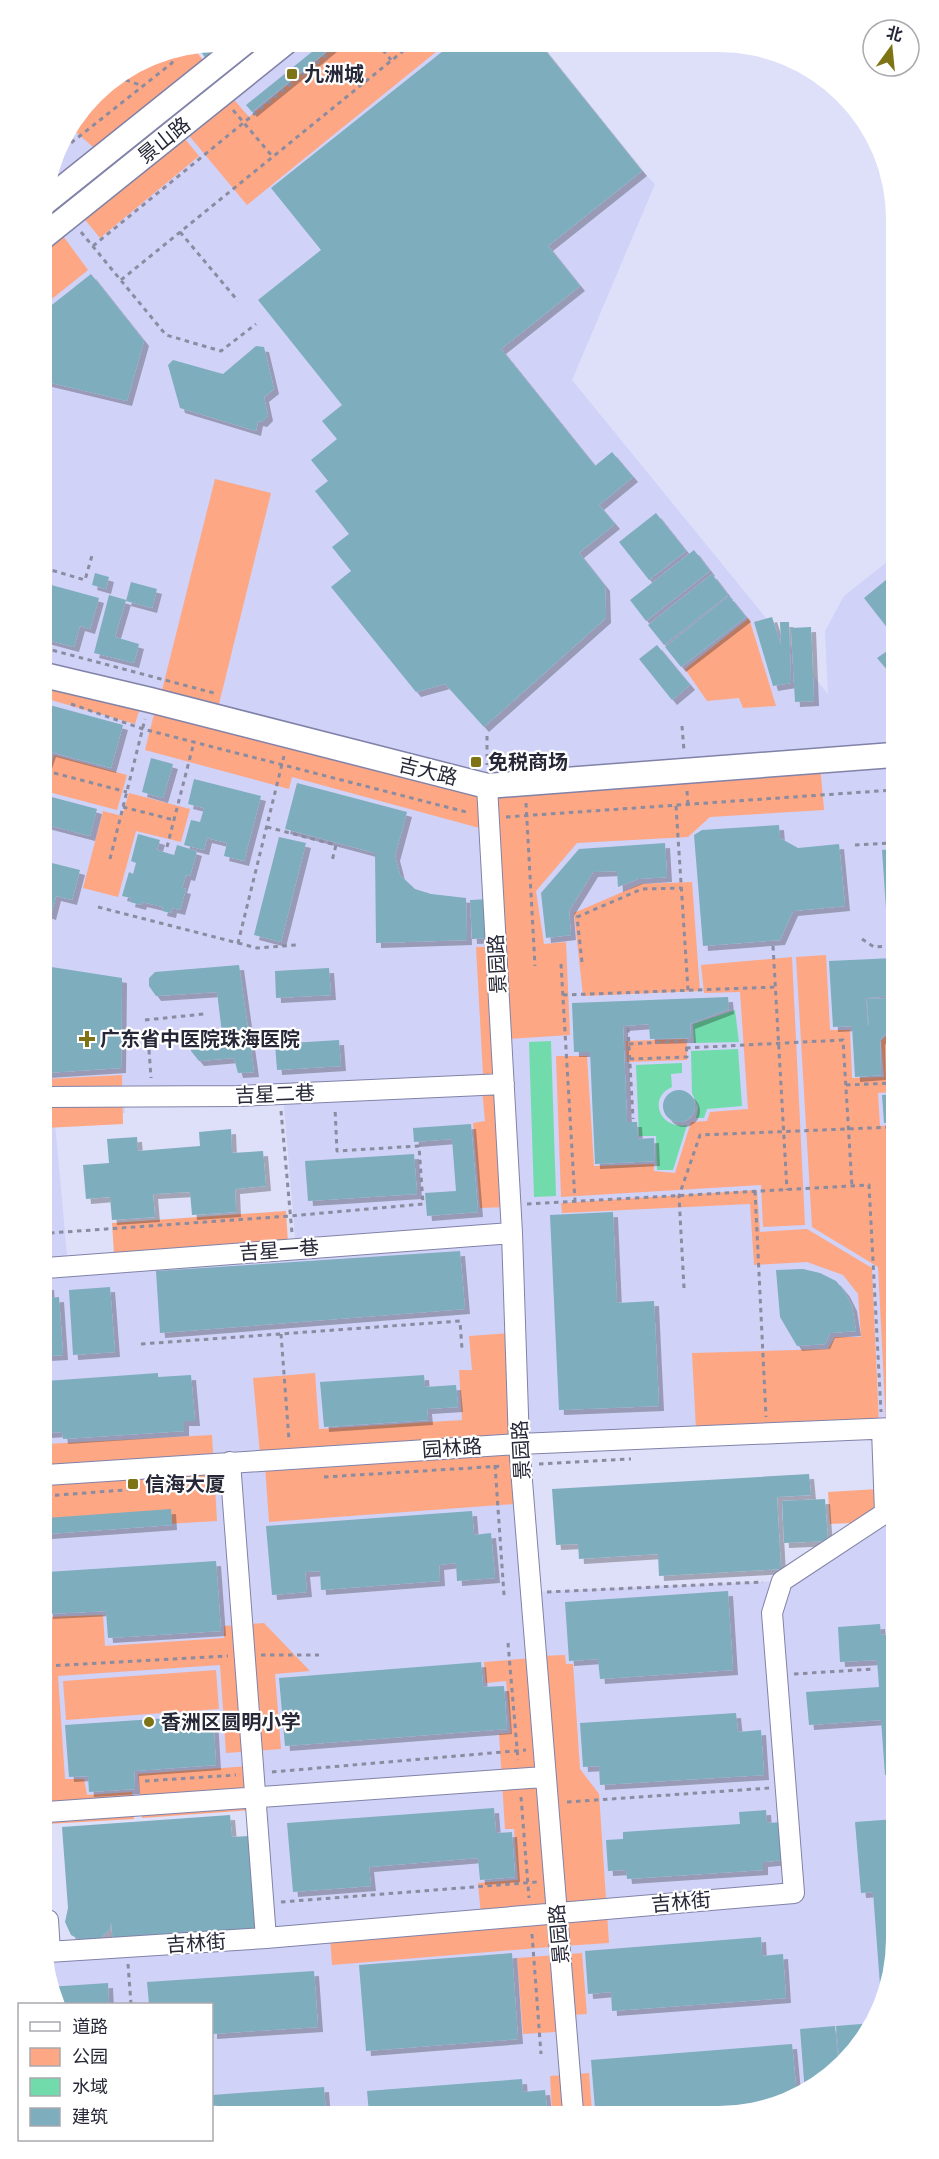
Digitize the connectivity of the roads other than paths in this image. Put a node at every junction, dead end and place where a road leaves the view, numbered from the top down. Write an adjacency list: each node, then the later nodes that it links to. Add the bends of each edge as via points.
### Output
1 (231, 53): 3 (main road, 景山路)
2 (272, 53): 4 (main road, 景山路)
3 (55, 194)
4 (53, 228)
5 (53, 677): 7 (main road, 吉大路, via 290,735)
6 (886, 756): 7 (main road, 吉大路, via 525,783)
7 (487, 774): 8 (street, 景园路)
8 (504, 1084): 9 (street, 吉星二巷, via 238,1096); 10 (street, 景园路)
9 (52, 1097)
10 (512, 1233): 11 (street, 吉星一巷); 13 (street, 景园路)
11 (52, 1268)
12 (886, 1428): 13 (street, 园林路)
13 (519, 1444): 14 (street, 园林路); 17 (street, 景园路)
14 (230, 1462): 15 (street, 园林路); 18 (street)
15 (52, 1475)
16 (886, 1491): 20 (street, 吉林街, via 885,1512 782,1581 772,1613 794,1893)
17 (544, 1777): 18 (street); 20 (street, 景园路)
18 (256, 1798): 19 (street); 21 (street)
19 (52, 1812)
20 (557, 1913): 21 (street, 吉林街); 23 (street, 景园路)
21 (267, 1938): 22 (street, 吉林街)
22 (53, 1952)
23 (573, 2106)

